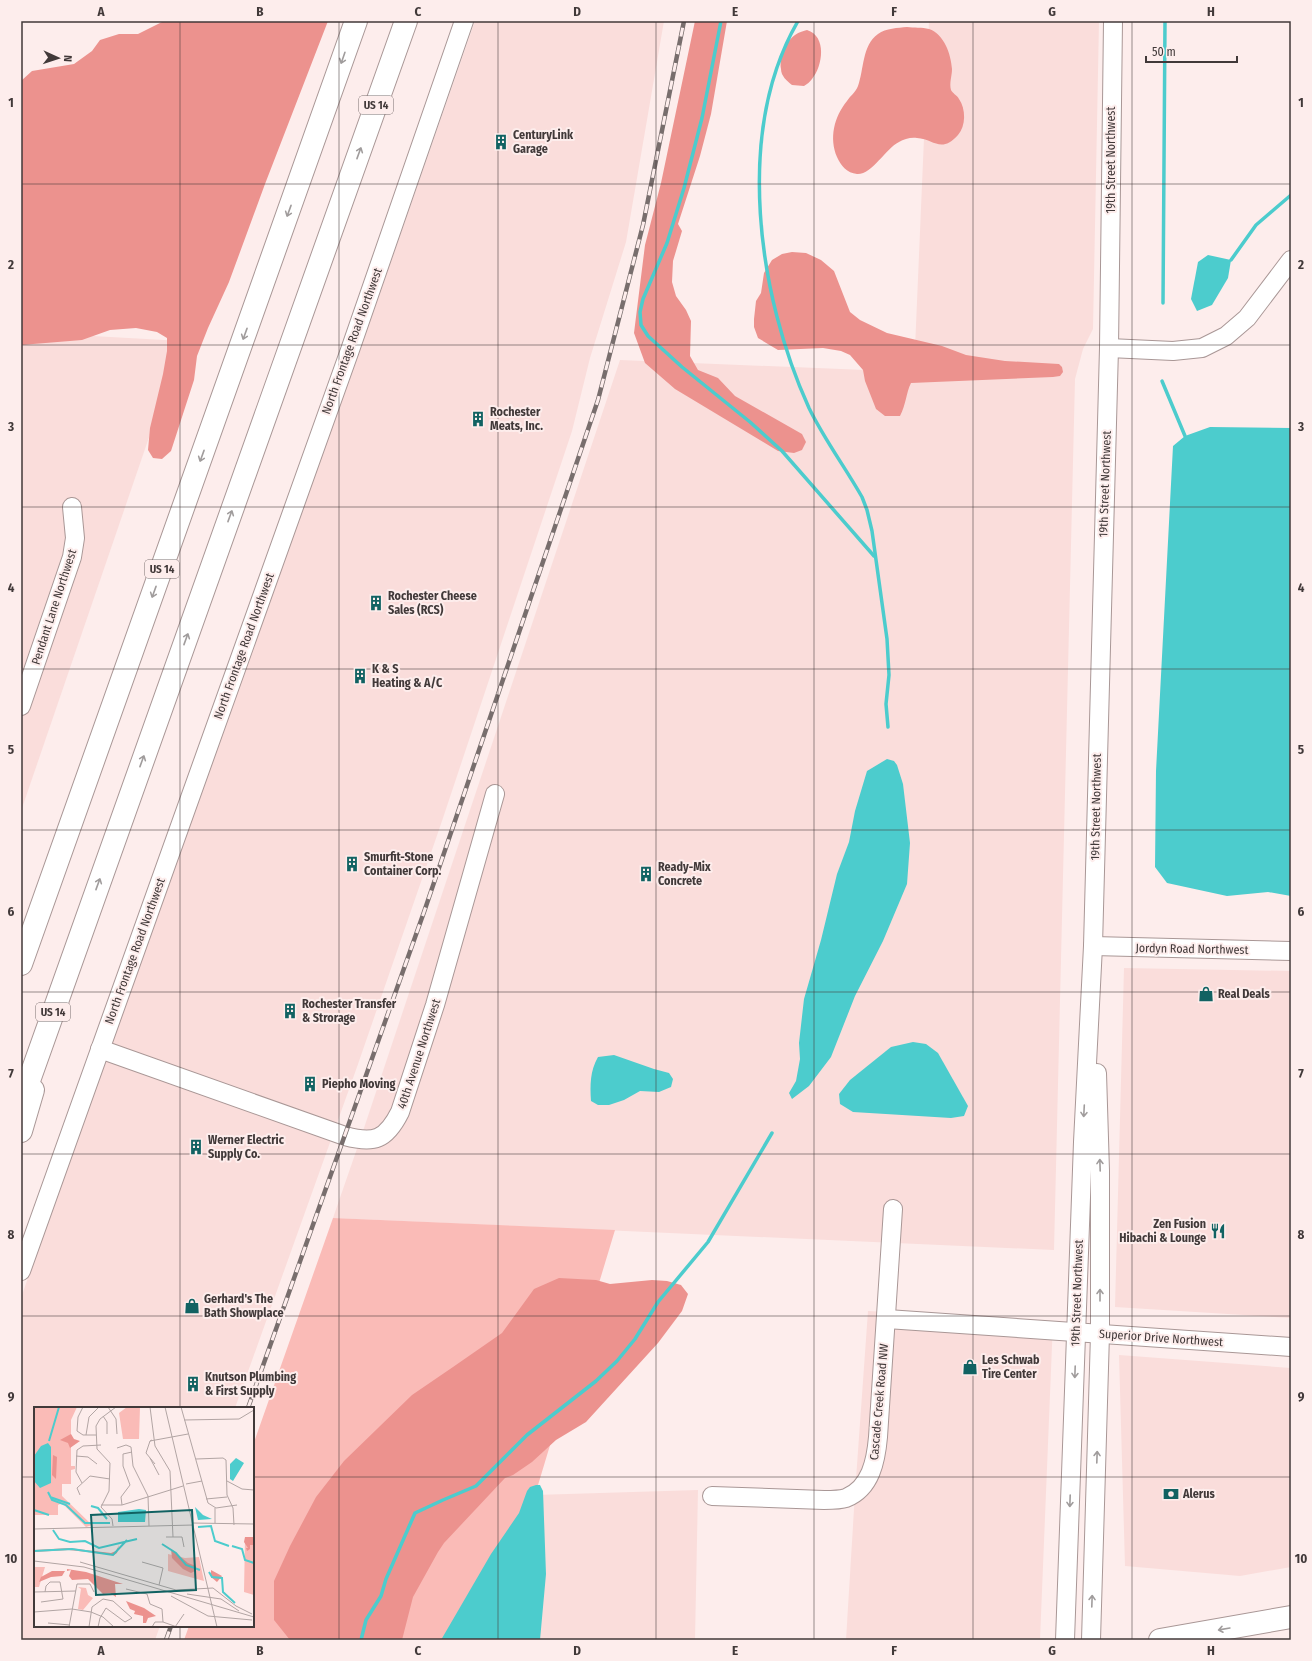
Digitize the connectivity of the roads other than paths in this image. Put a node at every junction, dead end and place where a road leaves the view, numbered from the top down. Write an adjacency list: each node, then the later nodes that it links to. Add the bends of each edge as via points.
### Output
1 (356, 21): 13 (main road, US 14, one-way to 13)
2 (406, 21): 10 (main road, US 14, one-way to 2)
3 (464, 21): 14 (street, North Frontage Road Northwest, via 350,350)
4 (1113, 21): 6 (street, 19th Street Northwest)
5 (1291, 260): 6 (street, via 1247,318 1226,336 1202,348)
6 (1109, 348): 11 (street, 19th Street Northwest)
7 (72, 507): 8 (street, Pendant Lane Northwest, via 75,538 72,557)
8 (21, 706)
9 (495, 794): 14 (street, 40th Avenue Northwest, via 435,1005 400,1112 395,1123 379,1138 360,1140 344,1136)
10 (85, 920): 15 (main road, US 14); 16 (main road)
11 (1093, 946): 12 (street, Jordyn Road Northwest); 20 (street, 19th Street Northwest, one-way to 20); 21 (street, 19th Street Northwest, one-way to 11, via 1100,1171)
12 (1291, 951)
13 (21, 964)
14 (100, 1049): 18 (street, North Frontage Road Northwest)
15 (21, 1103)
16 (21, 1131)
17 (893, 1209): 19 (street, Cascade Creek Road NW)
18 (21, 1271)
19 (887, 1319): 20 (street, Superior Drive Northwest); 23 (street, Cascade Creek Road NW, via 875,1464 861,1487 846,1498 824,1500)
20 (1076, 1332): 21 (street, Superior Drive Northwest); 25 (street, 19th Street Northwest, one-way to 25)
21 (1100, 1334): 22 (street, Superior Drive Northwest); 26 (street, 19th Street Northwest, one-way to 21)
22 (1291, 1347)
23 (712, 1496)
24 (1291, 1617): 27 (main road, one-way to 27)
25 (1065, 1640)
26 (1091, 1640)
27 (1160, 1640)

